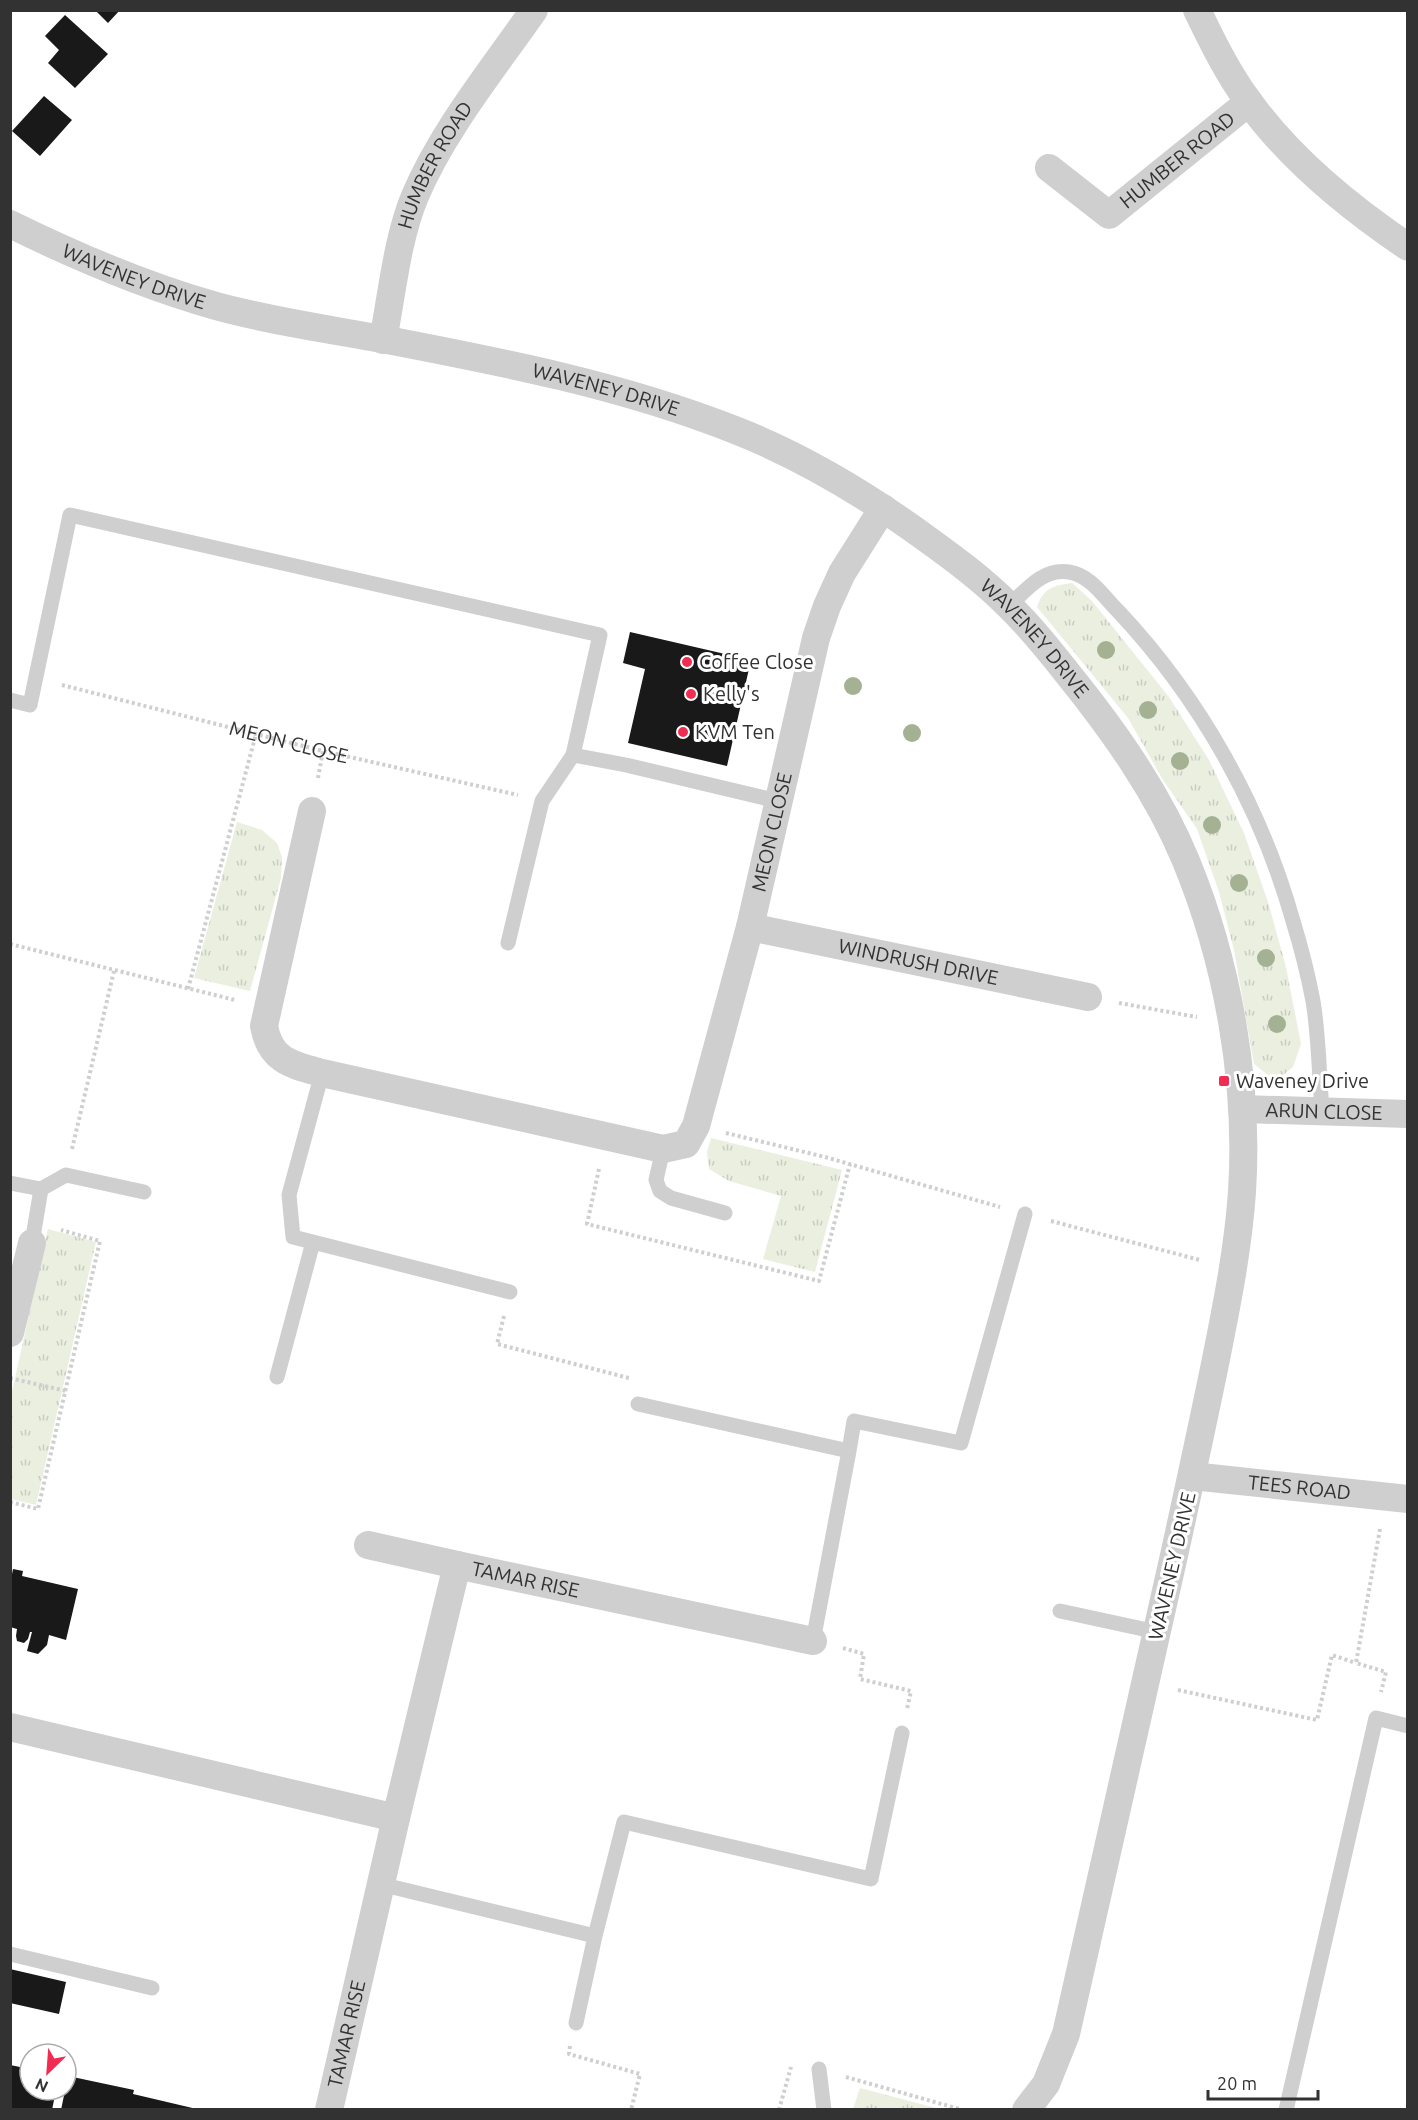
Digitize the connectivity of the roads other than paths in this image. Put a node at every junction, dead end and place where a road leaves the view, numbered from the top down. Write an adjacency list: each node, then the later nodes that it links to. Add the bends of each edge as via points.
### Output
1 (534, 10): 7 (street, HUMBER ROAD, via 453,126 414,198)
2 (1197, 10): 3 (street, HUMBER ROAD)
3 (1249, 102): 4 (street, HUMBER ROAD, via 1109,215); 6 (street, HUMBER ROAD, via 1319,178 1366,219)
4 (1049, 168)
5 (10, 224): 7 (street, WAVENEY DRIVE, via 143,283 218,306)
6 (1407, 247)
7 (383, 340): 8 (street, WAVENEY DRIVE, via 592,383 665,405 741,432 812,466)
8 (883, 508): 9 (street, WAVENEY DRIVE, via 966,567); 12 (street, MEON CLOSE, via 842,573 827,606)
9 (1009, 606): 18 (street, WAVENEY DRIVE, via 1099,713 1153,794 1186,860 1215,947 1233,1024); 19 (lane, via 1052,571 1087,578 1144,639 1197,711 1239,782 1268,845 1290,911 1313,1002)
10 (10, 700): 11 (lane, via 30,705 70,515 600,635)
11 (573, 755): 12 (lane); 15 (lane, via 543,801)
12 (778, 801): 14 (street, MEON CLOSE)
13 (312, 812): 17 (street, via 264,1026 267,1041 278,1055 294,1066)
14 (750, 927): 16 (street, WINDRUSH DRIVE); 21 (street, MEON CLOSE, via 696,1126 686,1144)
15 (508, 943)
16 (1088, 997)
17 (322, 1073): 21 (street); 28 (lane, via 289,1195 293,1237)
18 (1242, 1109): 19 (street, ARUN CLOSE); 34 (street, WAVENEY DRIVE, via 1242,1189 1234,1269)
19 (1322, 1110): 20 (street, ARUN CLOSE)
20 (1407, 1114)
21 (663, 1149): 25 (lane, via 656,1180 660,1191 671,1198)
22 (10, 1183): 23 (lane)
23 (41, 1190): 24 (lane, via 66,1175); 27 (lane)
24 (144, 1192)
25 (725, 1213)
26 (1025, 1214): 33 (lane, via 961,1443 854,1421)
27 (34, 1233): 30 (street)
28 (313, 1242): 29 (lane); 31 (lane)
29 (510, 1292)
30 (10, 1333)
31 (277, 1377)
32 (638, 1404): 33 (lane)
33 (849, 1451): 40 (lane)
34 (1192, 1476): 35 (street, TEES ROAD); 39 (street, WAVENEY DRIVE)
35 (1397, 1498)
36 (368, 1545): 37 (street)
37 (458, 1565): 40 (street, TAMAR RISE); 44 (street, TAMAR RISE)
38 (1060, 1611): 39 (lane)
39 (1157, 1632): 53 (street, WAVENEY DRIVE, via 1066,2034 1046,2084)
40 (813, 1641)
41 (1407, 1726): 54 (lane, via 1376,1718)
42 (10, 1727): 44 (street)
43 (902, 1733): 46 (lane, via 871,1879 624,1822)
44 (396, 1818): 45 (street, TAMAR RISE)
45 (380, 1884): 46 (lane); 51 (street, TAMAR RISE)
46 (595, 1936): 49 (lane)
47 (10, 1954): 48 (lane)
48 (152, 1988)
49 (576, 2023)
50 (819, 2069): 52 (lane)
51 (329, 2109)
52 (824, 2109)
53 (1026, 2109)
54 (1286, 2109)

